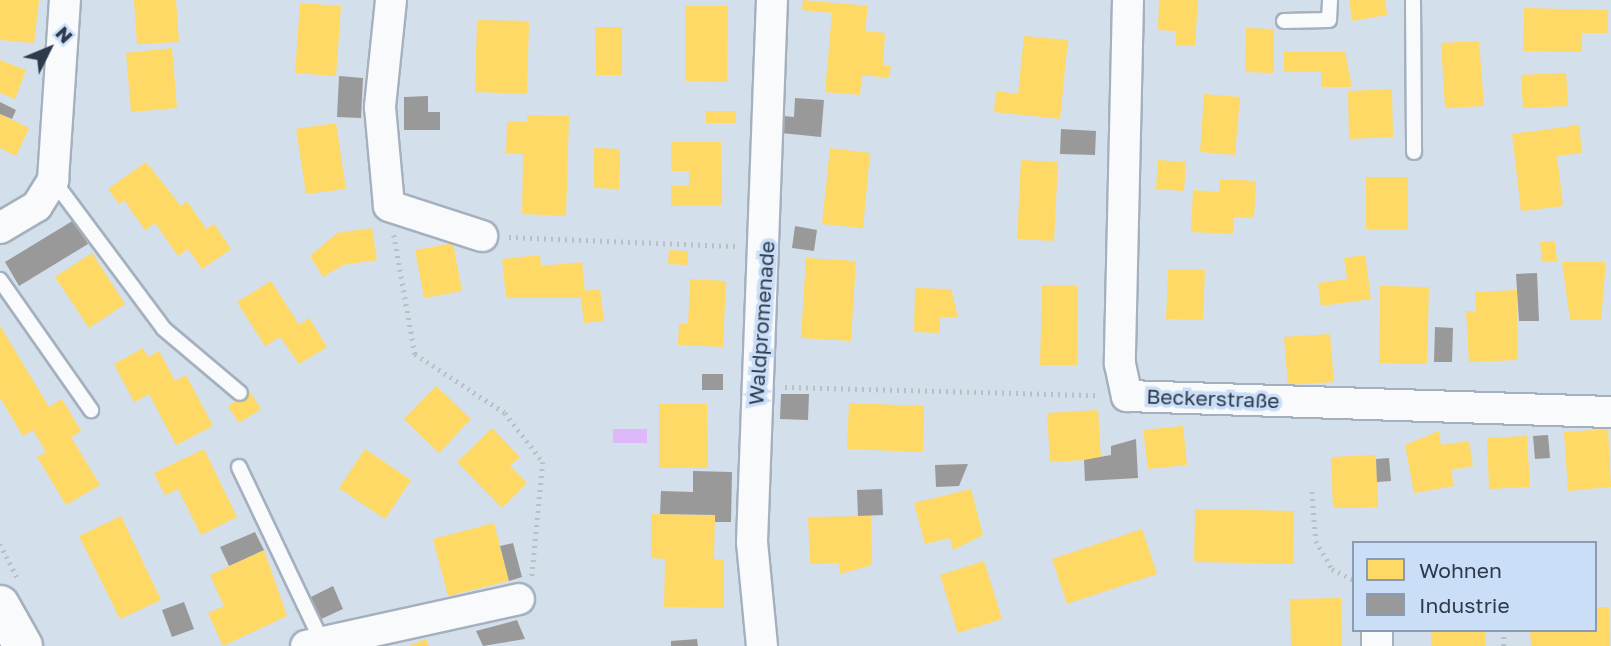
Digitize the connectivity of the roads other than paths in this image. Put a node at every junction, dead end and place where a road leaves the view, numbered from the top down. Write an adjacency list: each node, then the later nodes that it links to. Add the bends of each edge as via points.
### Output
1 (65, 0): 9 (street)
2 (391, 0): 11 (street, via 380,107 389,206)
3 (772, 0): 21 (street, Waldpromenade, via 752,542)
4 (1128, 0): 15 (street, Beckerstraße, via 1120,364 1127,396)
5 (1330, 0): 7 (lane, via 1329,20)
6 (1413, 0): 8 (lane)
7 (1284, 21)
8 (1414, 152)
9 (53, 180): 10 (street, via 37,206); 13 (lane, via 164,329)
10 (0, 228)
11 (482, 236)
12 (0, 279): 14 (lane)
13 (240, 393)
14 (90, 410)
15 (1611, 412)
16 (239, 467): 19 (lane)
17 (519, 599): 19 (street)
18 (0, 605): 20 (main road)
19 (314, 644)
20 (23, 646)
21 (762, 646)

